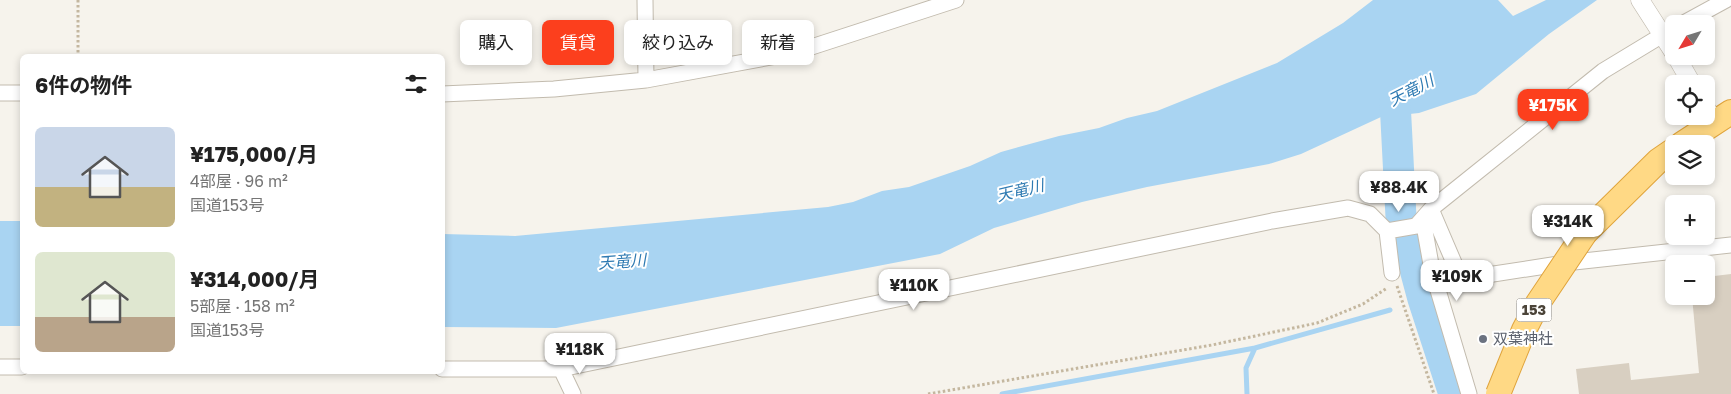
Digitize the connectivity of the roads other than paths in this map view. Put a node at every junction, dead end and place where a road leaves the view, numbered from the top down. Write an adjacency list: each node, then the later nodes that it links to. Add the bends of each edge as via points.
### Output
1 (645, 0): 7 (street)
2 (956, 0): 7 (street, via 793,53)
3 (1640, 0): 6 (street)
4 (1726, 0): 5 (street)
5 (1698, 15)
6 (1664, 30): 14 (street, via 1603,71)
7 (646, 80): 10 (street, via 554,89)
8 (0, 93): 9 (street)
9 (20, 94)
10 (445, 94)
11 (1717, 114): 12 (highway)
12 (1692, 135)
13 (1665, 156): 24 (highway, 153, bridge, via 1585,233 1538,304)
14 (1431, 209): 15 (street, via 1416,226); 16 (street, via 1461,279 1565,263); 23 (street, via 1425,231 1432,270)
15 (1387, 230): 17 (street); 21 (street, via 1370,214 1348,208)
16 (1731, 245)
17 (1392, 273)
18 (0, 367): 19 (street)
19 (20, 367)
20 (445, 369): 21 (street)
21 (561, 369): 22 (street)
22 (573, 394)
23 (1469, 394)
24 (1498, 394)

